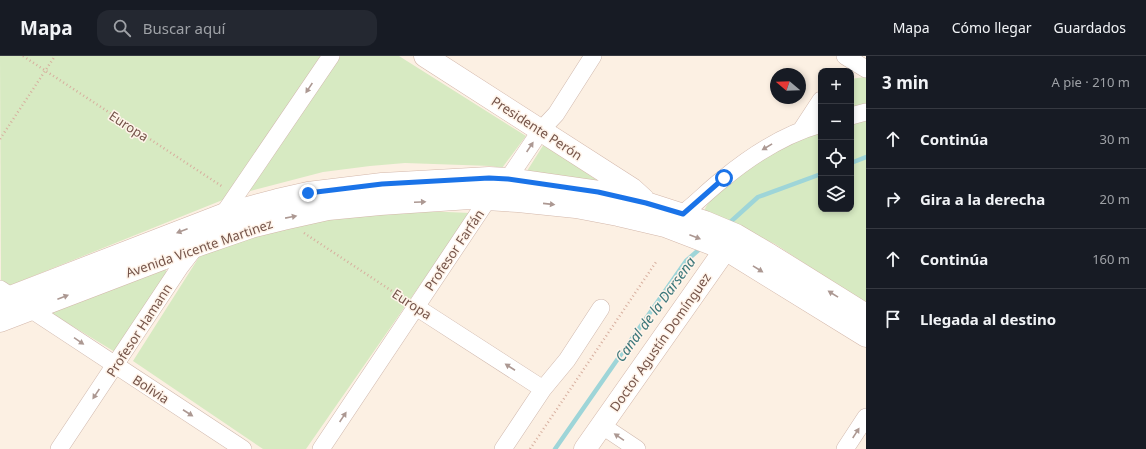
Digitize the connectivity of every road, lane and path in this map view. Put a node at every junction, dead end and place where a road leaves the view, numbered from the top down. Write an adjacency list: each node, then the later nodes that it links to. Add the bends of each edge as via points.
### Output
1 (23, 56): 8 (path, Europa)
2 (55, 56): 8 (path)
3 (331, 56): 17 (street, Profesor Hamann, one-way to 17)
4 (425, 56): 14 (main road, Presidente Perón)
5 (593, 56): 14 (street, Profesor Farfán, via 556,114)
6 (846, 60): 7 (street)
7 (866, 68)
8 (45, 70): 15 (path); 17 (path, Europa)
9 (818, 104): 13 (street)
10 (866, 112): 11 (street)
11 (854, 115)
12 (818, 125): 13 (street)
13 (802, 129): 21 (street, one-way to 21, via 768,146 724,178)
14 (541, 130): 16 (street, Profesor Farfán, one-way to 14); 19 (main road, Presidente Perón, via 632,189)
15 (0, 139)
16 (508, 179): 18 (street, Profesor Farfán); 19 (main road, Avenida Vicente Martinez, via 598,192); 20 (main road, Avenida Vicente Martinez, via 382,184 332,190 284,198)
17 (235, 195): 20 (street, Profesor Hamann)
18 (488, 199): 22 (main road, Avenida Vicente Martinez, one-way to 18, via 380,204); 23 (main road, Avenida Vicente Martinez, one-way to 23, via 576,207); 28 (street, Profesor Farfán)
19 (646, 203): 21 (main road, Avenida Vicente Martinez); 23 (main road, Presidente Perón)
20 (225, 214): 25 (street, Profesor Hamann); 27 (main road, Avenida Vicente Martinez, one-way to 27)
21 (683, 214): 23 (street); 24 (main road, Avenida Vicente Martinez, via 705,222)
22 (282, 219): 25 (main road, Avenida Vicente Martinez); 28 (path, Europa)
23 (665, 226): 24 (main road, Avenida Vicente Martinez, one-way to 24)
24 (730, 242): 31 (main road, one-way to 24, via 770,255); 33 (main road, one-way to 33); 37 (main road, Doctor Agustín Domínguez)
25 (196, 246): 30 (main road, Avenida Vicente Martinez, one-way to 25); 34 (street, Profesor Hamann)
26 (656, 262): 42 (path)
27 (4, 295): 30 (street, Bolivia)
28 (416, 307): 35 (street, Europa, one-way to 28); 40 (street, Profesor Farfán, one-way to 28)
29 (601, 308): 35 (street, via 567,360)
30 (30, 309): 32 (main road, Avenida Vicente Martinez); 34 (street, Bolivia, one-way to 34)
31 (866, 314)
32 (0, 321)
33 (866, 336)
34 (116, 366): 38 (street, Profesor Hamann, one-way to 38); 39 (street, Bolivia, one-way to 39)
35 (543, 389): 41 (street)
36 (866, 417): 45 (street, one-way to 36)
37 (602, 425): 43 (main road, Doctor Agustín Domínguez); 44 (street, one-way to 37)
38 (59, 449)
39 (243, 449)
40 (321, 449)
41 (503, 449)
42 (530, 449)
43 (585, 449)
44 (637, 449)
45 (845, 449)

